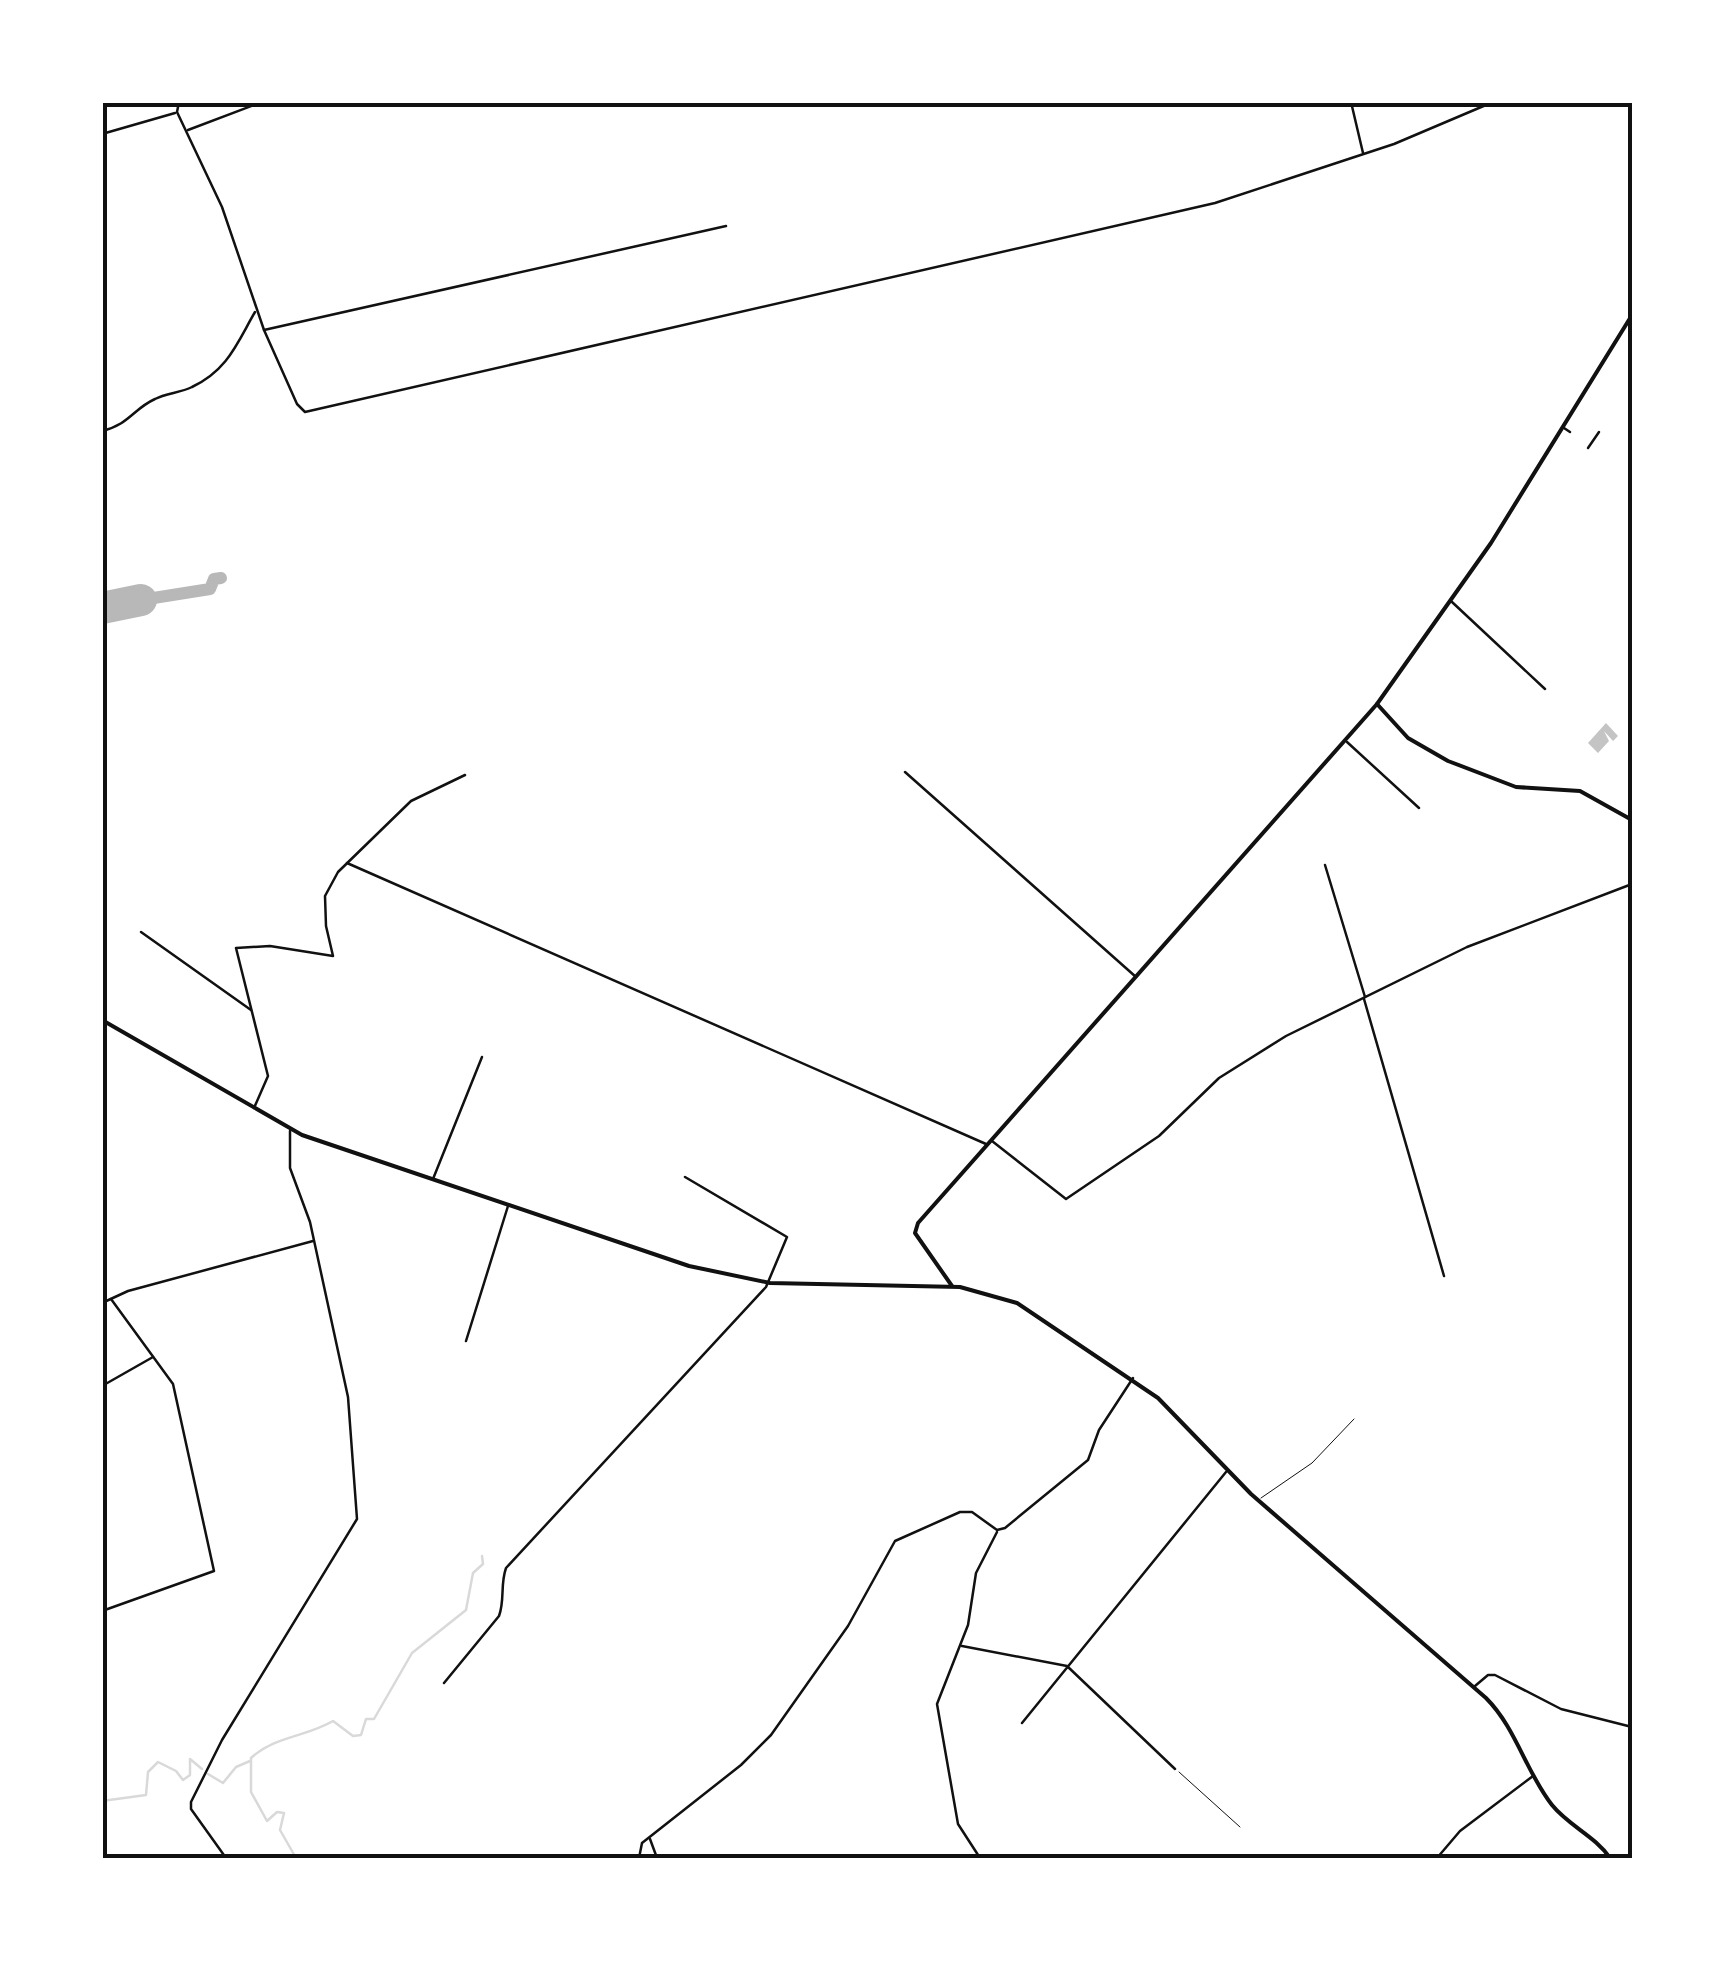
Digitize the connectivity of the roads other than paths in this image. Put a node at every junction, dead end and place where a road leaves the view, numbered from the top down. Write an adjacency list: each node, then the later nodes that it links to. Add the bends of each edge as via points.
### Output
1 (179, 102): 5 (street)
2 (262, 102): 6 (street)
3 (1351, 102): 8 (street)
4 (1493, 102): 8 (street)
5 (177, 112): 6 (street); 7 (street)
6 (186, 131): 10 (street, via 222,206)
7 (102, 134)
8 (1363, 154): 12 (street, via 1269,187 321,411 306,412 297,404)
9 (726, 226): 12 (street)
10 (257, 311): 12 (street); 13 (street, via 223,366 190,388 152,400 129,422)
11 (1632, 315): 16 (main road, via 1567,430)
12 (264, 330)
13 (102, 430)
14 (1599, 432): 15 (street)
15 (1588, 448)
16 (1452, 602): 17 (street); 18 (main road)
17 (1545, 689)
18 (1377, 704): 19 (main road); 23 (main road, via 1408,738 1448,762 1516,787 1580,792)
19 (1346, 742): 22 (street); 28 (main road)
20 (905, 772): 28 (street)
21 (465, 776): 24 (street, via 411,800)
22 (1419, 808)
23 (1632, 820)
24 (347, 863): 30 (street, via 326,896 334,954 329,958 251,944 236,948); 35 (street)
25 (1326, 865): 29 (street)
26 (1632, 884): 29 (street, via 1466,947)
27 (142, 932): 30 (street)
28 (1137, 978): 35 (main road)
29 (1364, 997): 35 (street, via 1219,1078 1159,1136 1066,1199); 40 (street)
30 (250, 1010): 33 (street, via 269,1079)
31 (102, 1020): 33 (main road)
32 (482, 1057): 37 (street)
33 (254, 1110): 34 (main road)
34 (290, 1130): 37 (main road); 39 (street, via 290,1168)
35 (990, 1143): 42 (main road, via 915,1228)
36 (685, 1177): 41 (street, via 787,1237)
37 (433, 1180): 38 (main road)
38 (508, 1206): 41 (main road, via 689,1266); 45 (street)
39 (314, 1240): 43 (street); 63 (street, via 348,1397 356,1519 205,1771 191,1809)
40 (1444, 1276)
41 (766, 1282): 42 (main road); 56 (street, via 506,1568 498,1616)
42 (952, 1286): 47 (main road, via 1018,1303)
43 (111, 1299): 44 (street); 46 (street)
44 (102, 1303)
45 (466, 1341)
46 (155, 1356): 48 (street); 53 (street, via 173,1384 214,1570)
47 (1133, 1378): 50 (main road); 52 (street, via 1088,1460)
48 (102, 1386)
49 (1354, 1420): 51 (lane, via 1312,1463)
50 (1227, 1470): 51 (main road); 55 (street)
51 (1258, 1500): 57 (main road)
52 (997, 1530): 54 (street, via 976,1573); 62 (street, via 966,1511 895,1540 848,1626 772,1735)
53 (102, 1611)
54 (960, 1646): 55 (street); 66 (street, via 937,1704 958,1824)
55 (1067, 1666): 58 (street); 60 (street)
56 (444, 1683)
57 (1474, 1687): 59 (street, via 1495,1675 1561,1709); 61 (main road, via 1504,1720)
58 (1022, 1722)
59 (1632, 1728)
60 (1175, 1769)
61 (1532, 1776): 67 (street, via 1460,1831); 68 (main road, via 1556,1809)
62 (650, 1838): 64 (street, via 638,1847); 65 (street)
63 (226, 1858)
64 (639, 1858)
65 (658, 1858)
66 (980, 1858)
67 (1437, 1858)
68 (1610, 1858)

